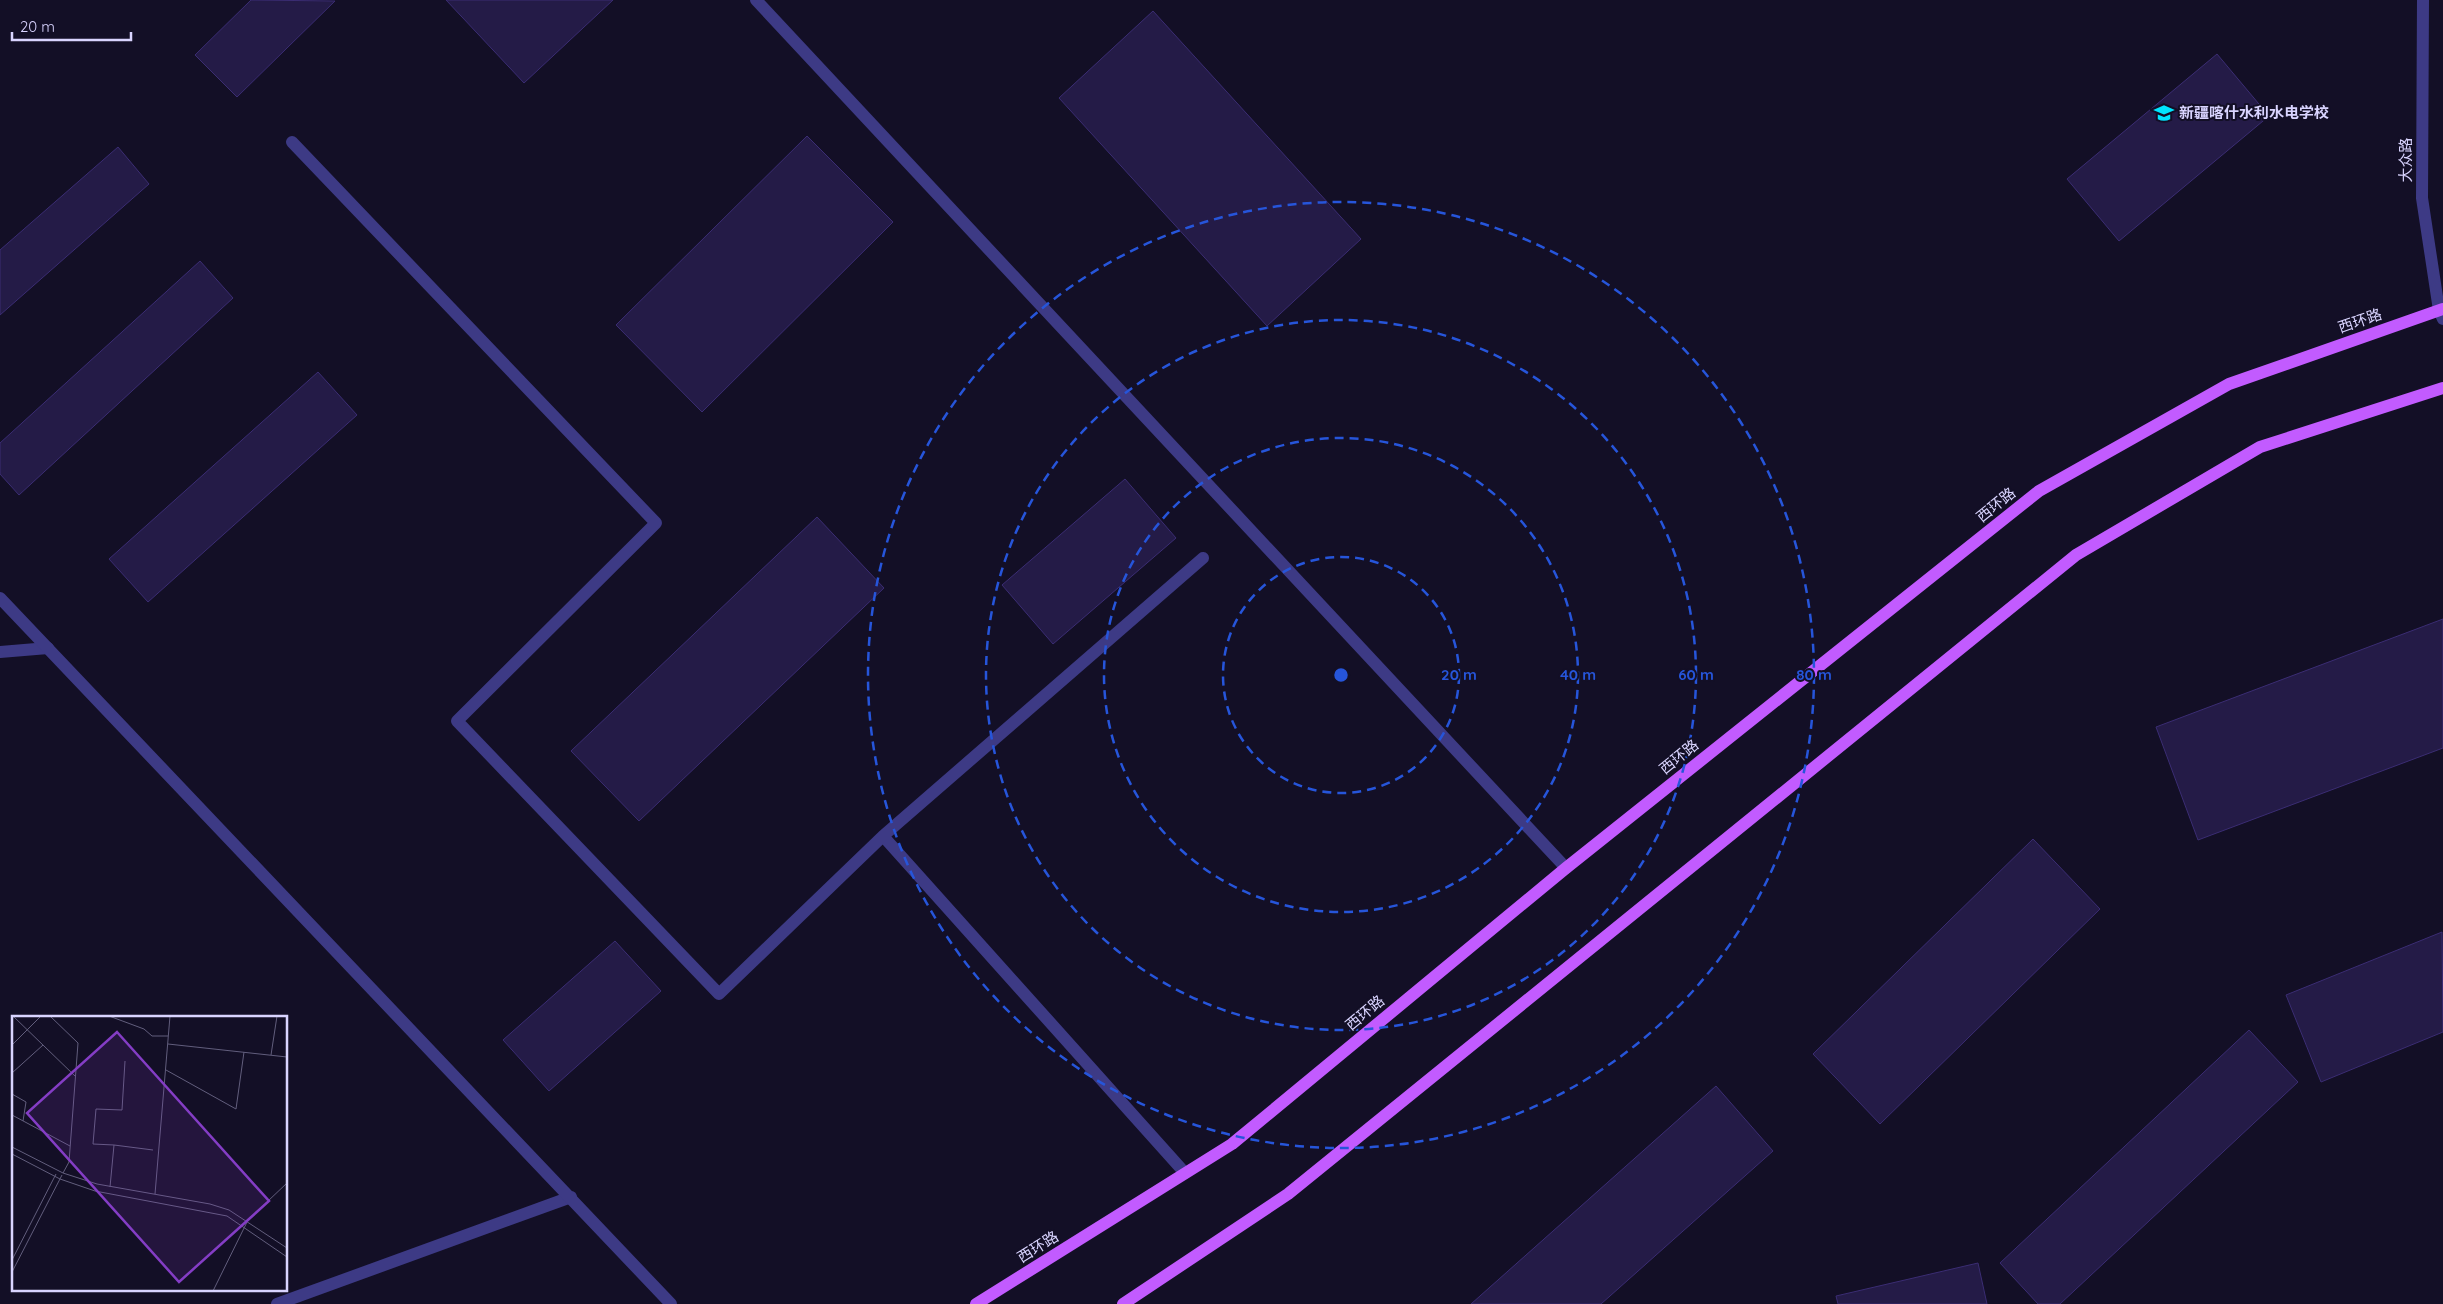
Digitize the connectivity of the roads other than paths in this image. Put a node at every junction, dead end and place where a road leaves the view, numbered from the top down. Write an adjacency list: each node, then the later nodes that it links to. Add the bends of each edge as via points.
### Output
1 (756, 0): 11 (street)
2 (2423, 0): 4 (street, 大众路, via 2422,198)
3 (292, 142): 10 (street, via 656,523 457,721 719,994)
4 (2442, 313): 11 (main road, 西环路, via 2230,384 2039,491)
5 (2443, 388): 17 (main road, via 2260,447 2076,555 1288,1194)
6 (1203, 558): 10 (street)
7 (0, 598): 8 (street)
8 (48, 648): 9 (street); 13 (street)
9 (0, 652)
10 (882, 836): 12 (street)
11 (1566, 868): 12 (main road, 西环路, via 1232,1144)
12 (1185, 1173): 16 (main road, 西环路)
13 (571, 1197): 14 (street); 15 (street)
14 (277, 1304)
15 (672, 1304)
16 (976, 1304)
17 (1123, 1304)

